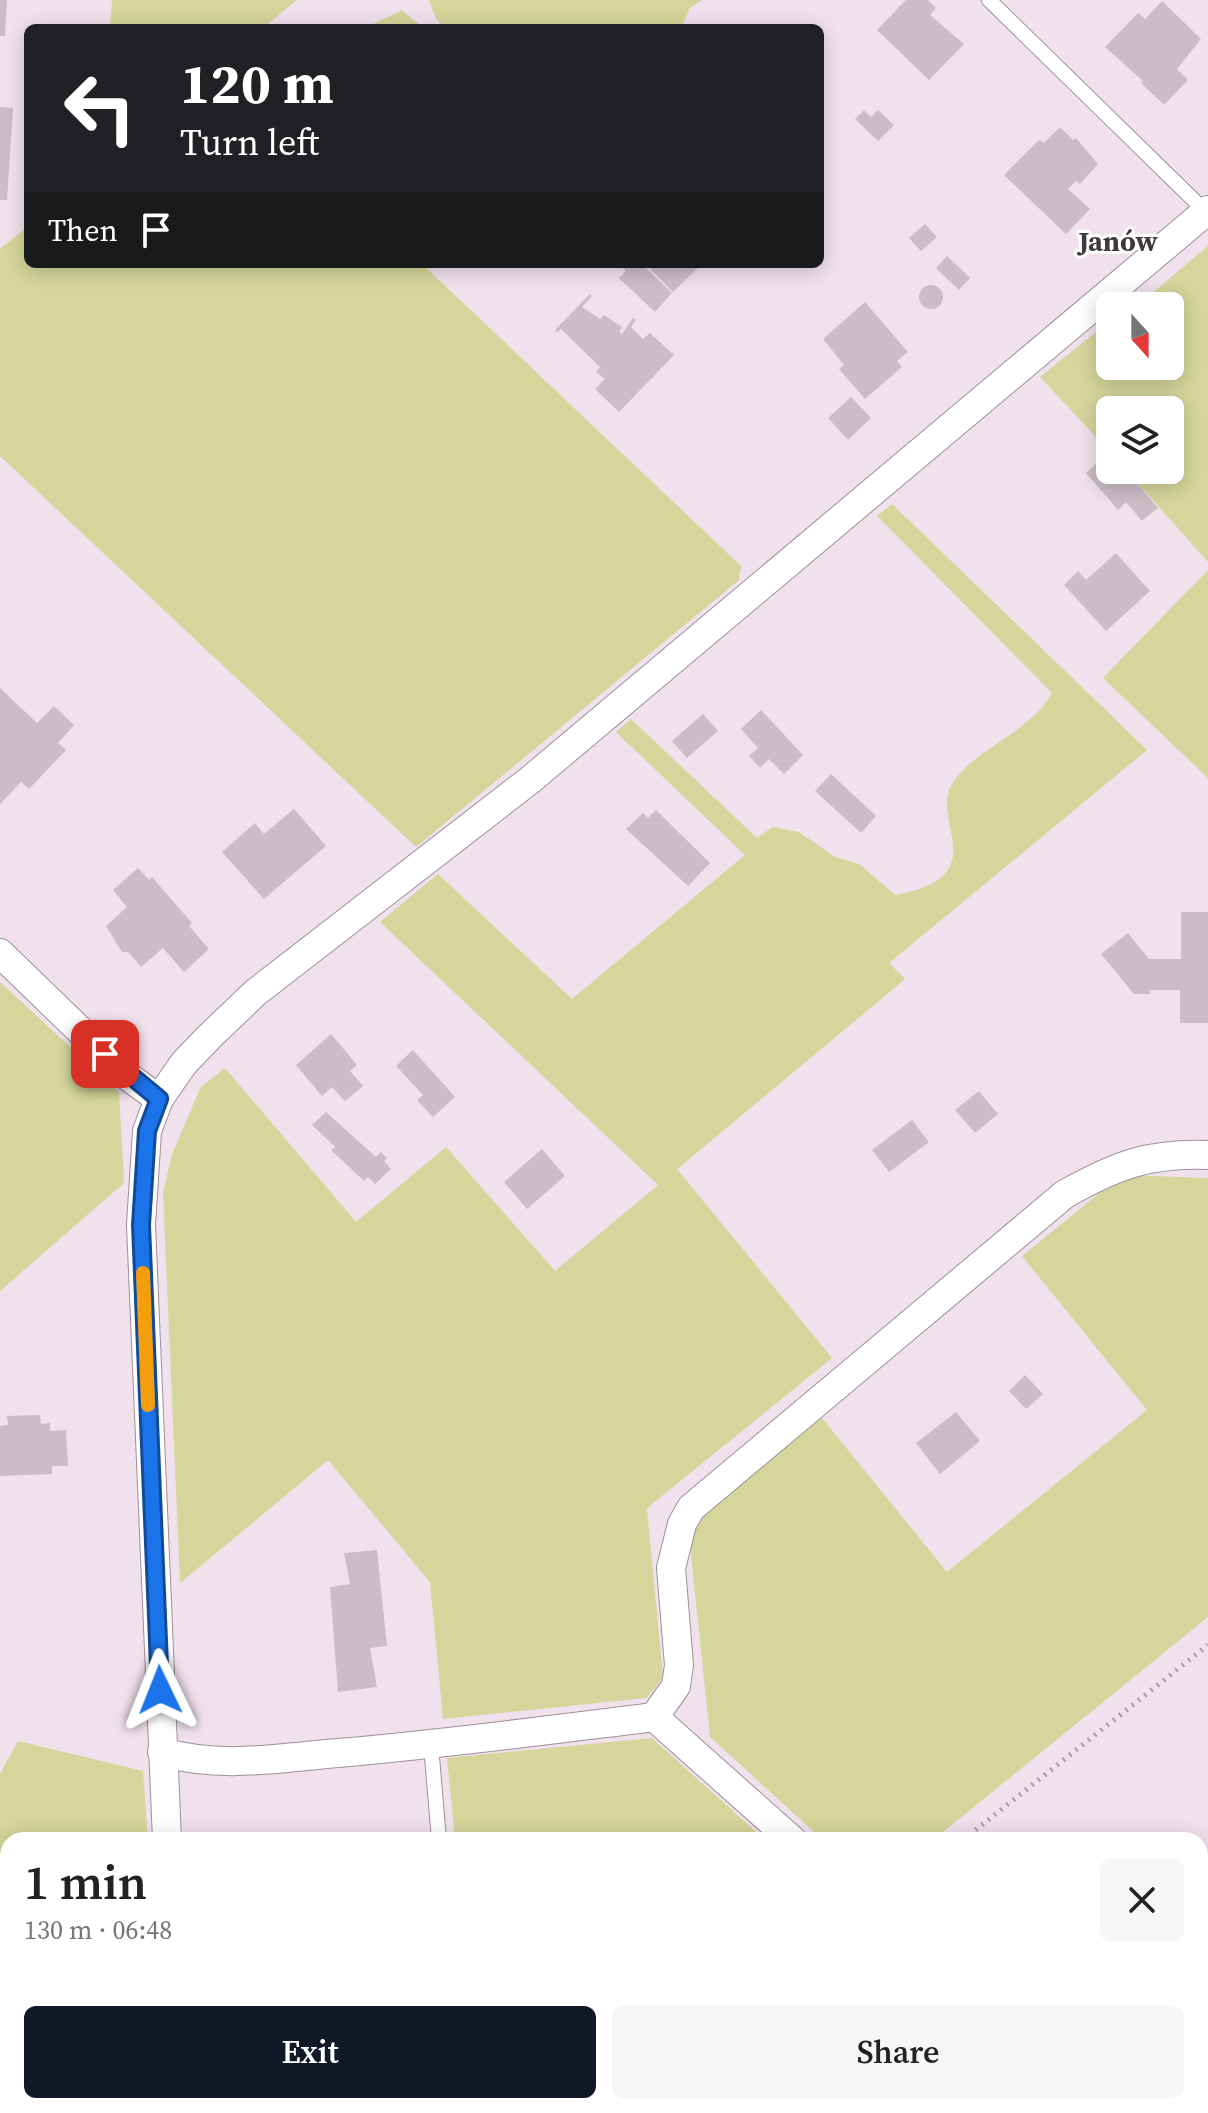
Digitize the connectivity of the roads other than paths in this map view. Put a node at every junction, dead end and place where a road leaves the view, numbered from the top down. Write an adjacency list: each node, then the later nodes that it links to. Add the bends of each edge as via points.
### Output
1 (989, 0): 2 (lane)
2 (1207, 211): 4 (street, via 530,780 255,993 184,1063)
3 (0, 953): 4 (street, via 126,1075)
4 (159, 1099): 8 (street, via 147,1131 141,1225)
5 (1208, 1155): 6 (street, via 1135,1160 1065,1194 691,1508 671,1568 676,1686)
6 (654, 1717): 7 (street); 11 (street)
7 (431, 1745): 8 (street, via 222,1762); 10 (lane)
8 (162, 1752): 9 (street)
9 (167, 1832)
10 (438, 1832)
11 (783, 1832)

